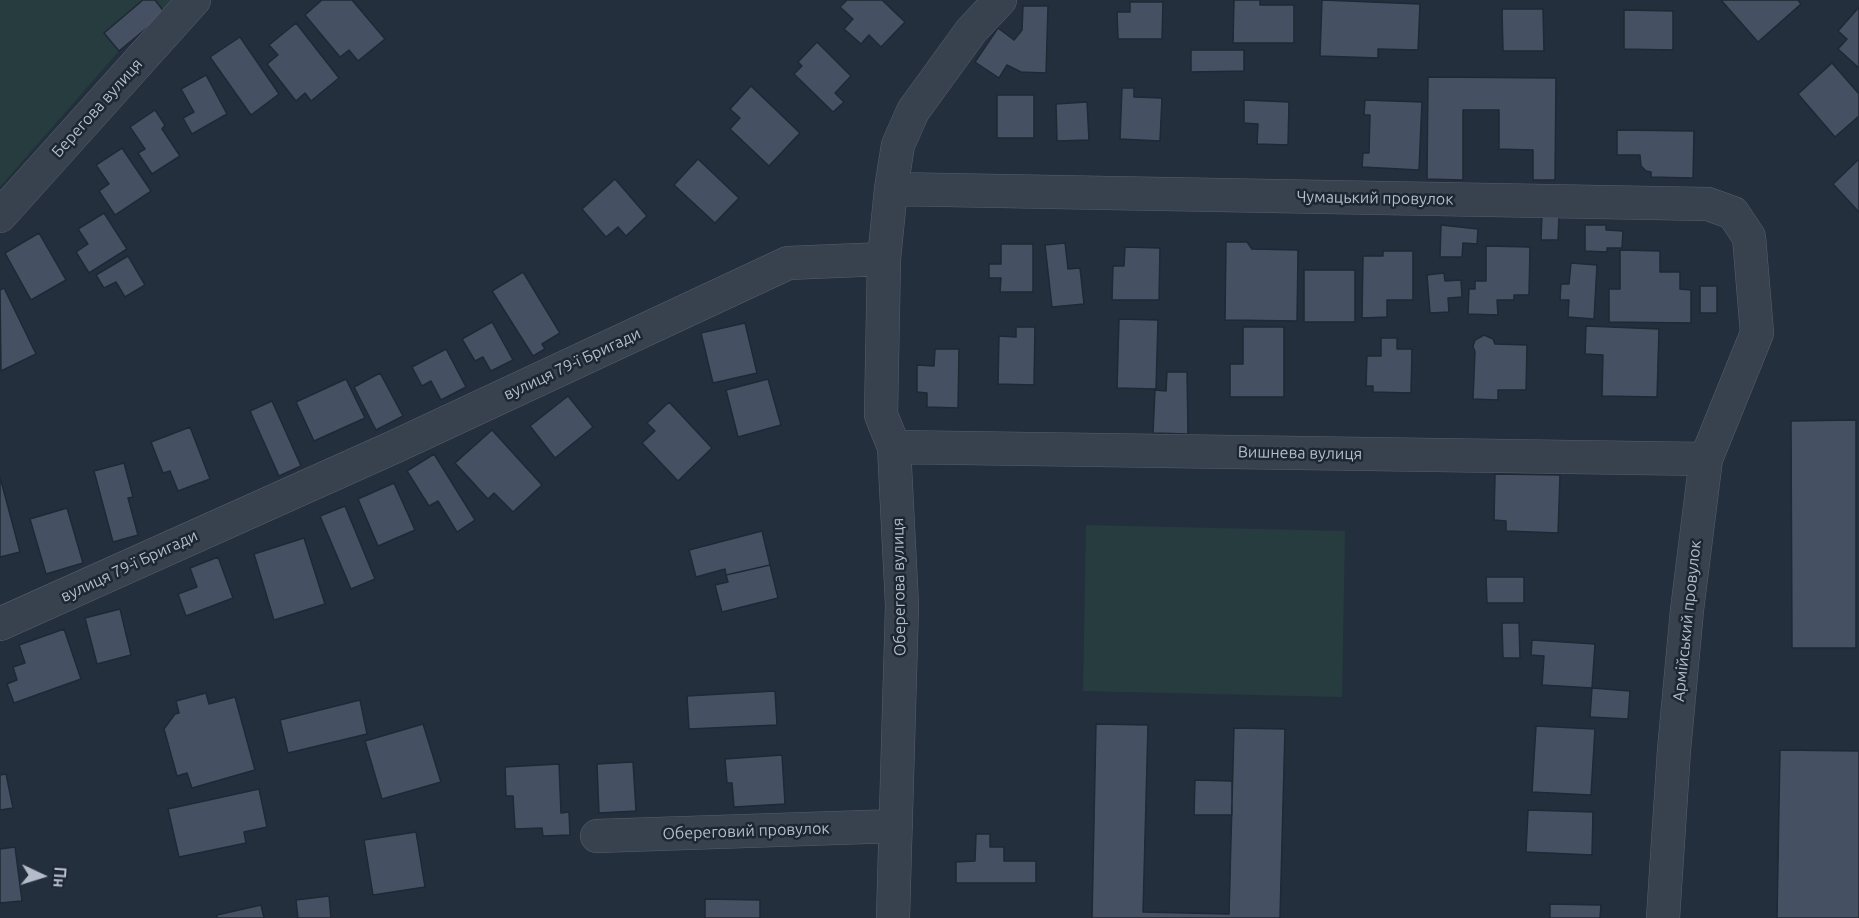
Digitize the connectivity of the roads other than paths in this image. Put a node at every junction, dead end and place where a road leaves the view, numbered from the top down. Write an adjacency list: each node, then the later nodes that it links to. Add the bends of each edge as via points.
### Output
1 (194, 0): 4 (street, Берегова вулиця)
2 (1000, 0): 3 (street, via 971,31 913,111 898,146)
3 (891, 189): 5 (street); 6 (street, Чумацький провулок, via 1708,204 1733,213 1749,237)
4 (0, 216)
5 (884, 259): 7 (street, Оберегова вулиця, via 882,415); 9 (street, вулиця 79-ї Бригади, via 788,262 394,447)
6 (1757, 333): 8 (street, Армійський провулок)
7 (894, 447): 8 (street, Вишнева вулиця); 10 (street, Оберегова вулиця, via 902,605)
8 (1706, 459): 13 (street, Армійський провулок, via 1684,633)
9 (0, 624)
10 (896, 826): 11 (street, Обереговий провулок); 12 (street, Оберегова вулиця)
11 (597, 836)
12 (893, 918)
13 (1663, 918)

